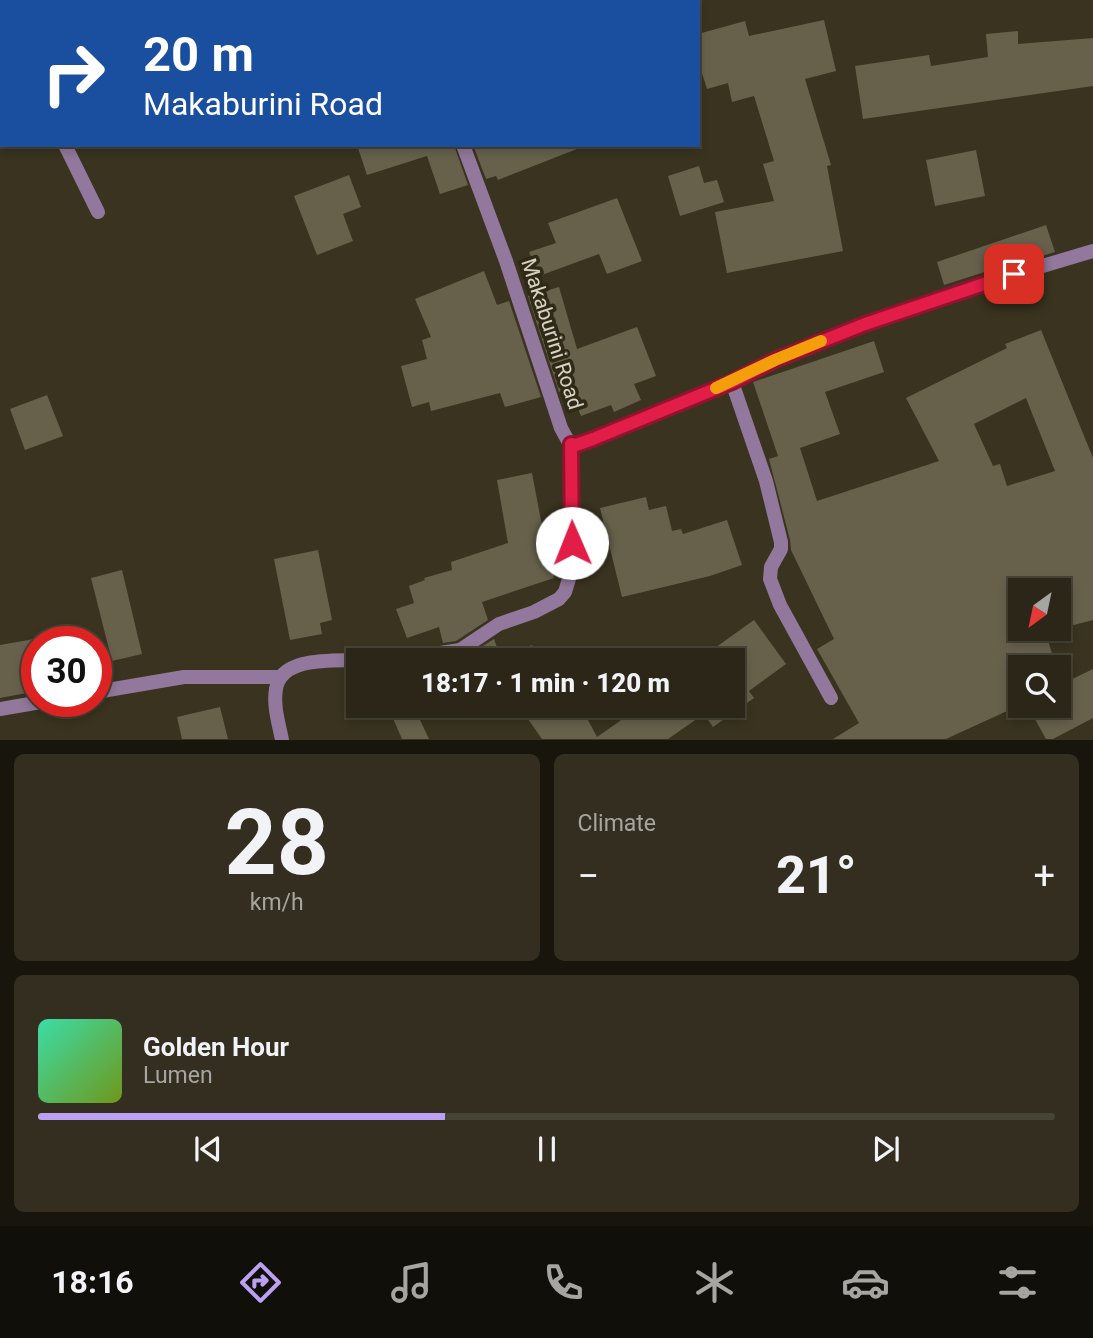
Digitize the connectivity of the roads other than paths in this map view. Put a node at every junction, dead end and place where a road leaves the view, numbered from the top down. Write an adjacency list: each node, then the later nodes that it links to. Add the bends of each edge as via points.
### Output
1 (66, 147): 3 (street)
2 (465, 147): 6 (street, Makaburini Road, via 561,428)
3 (98, 212)
4 (1093, 251): 5 (street, via 865,324)
5 (732, 382): 6 (street); 11 (street, via 766,481 781,542 770,579)
6 (571, 444): 7 (street, via 569,583 559,599 499,624)
7 (463, 648)
8 (346, 661): 9 (street, via 306,664)
9 (279, 677): 10 (street, via 184,677); 14 (street, via 276,705)
10 (112, 689)
11 (831, 698)
12 (21, 705): 13 (street)
13 (0, 709)
14 (282, 740)

